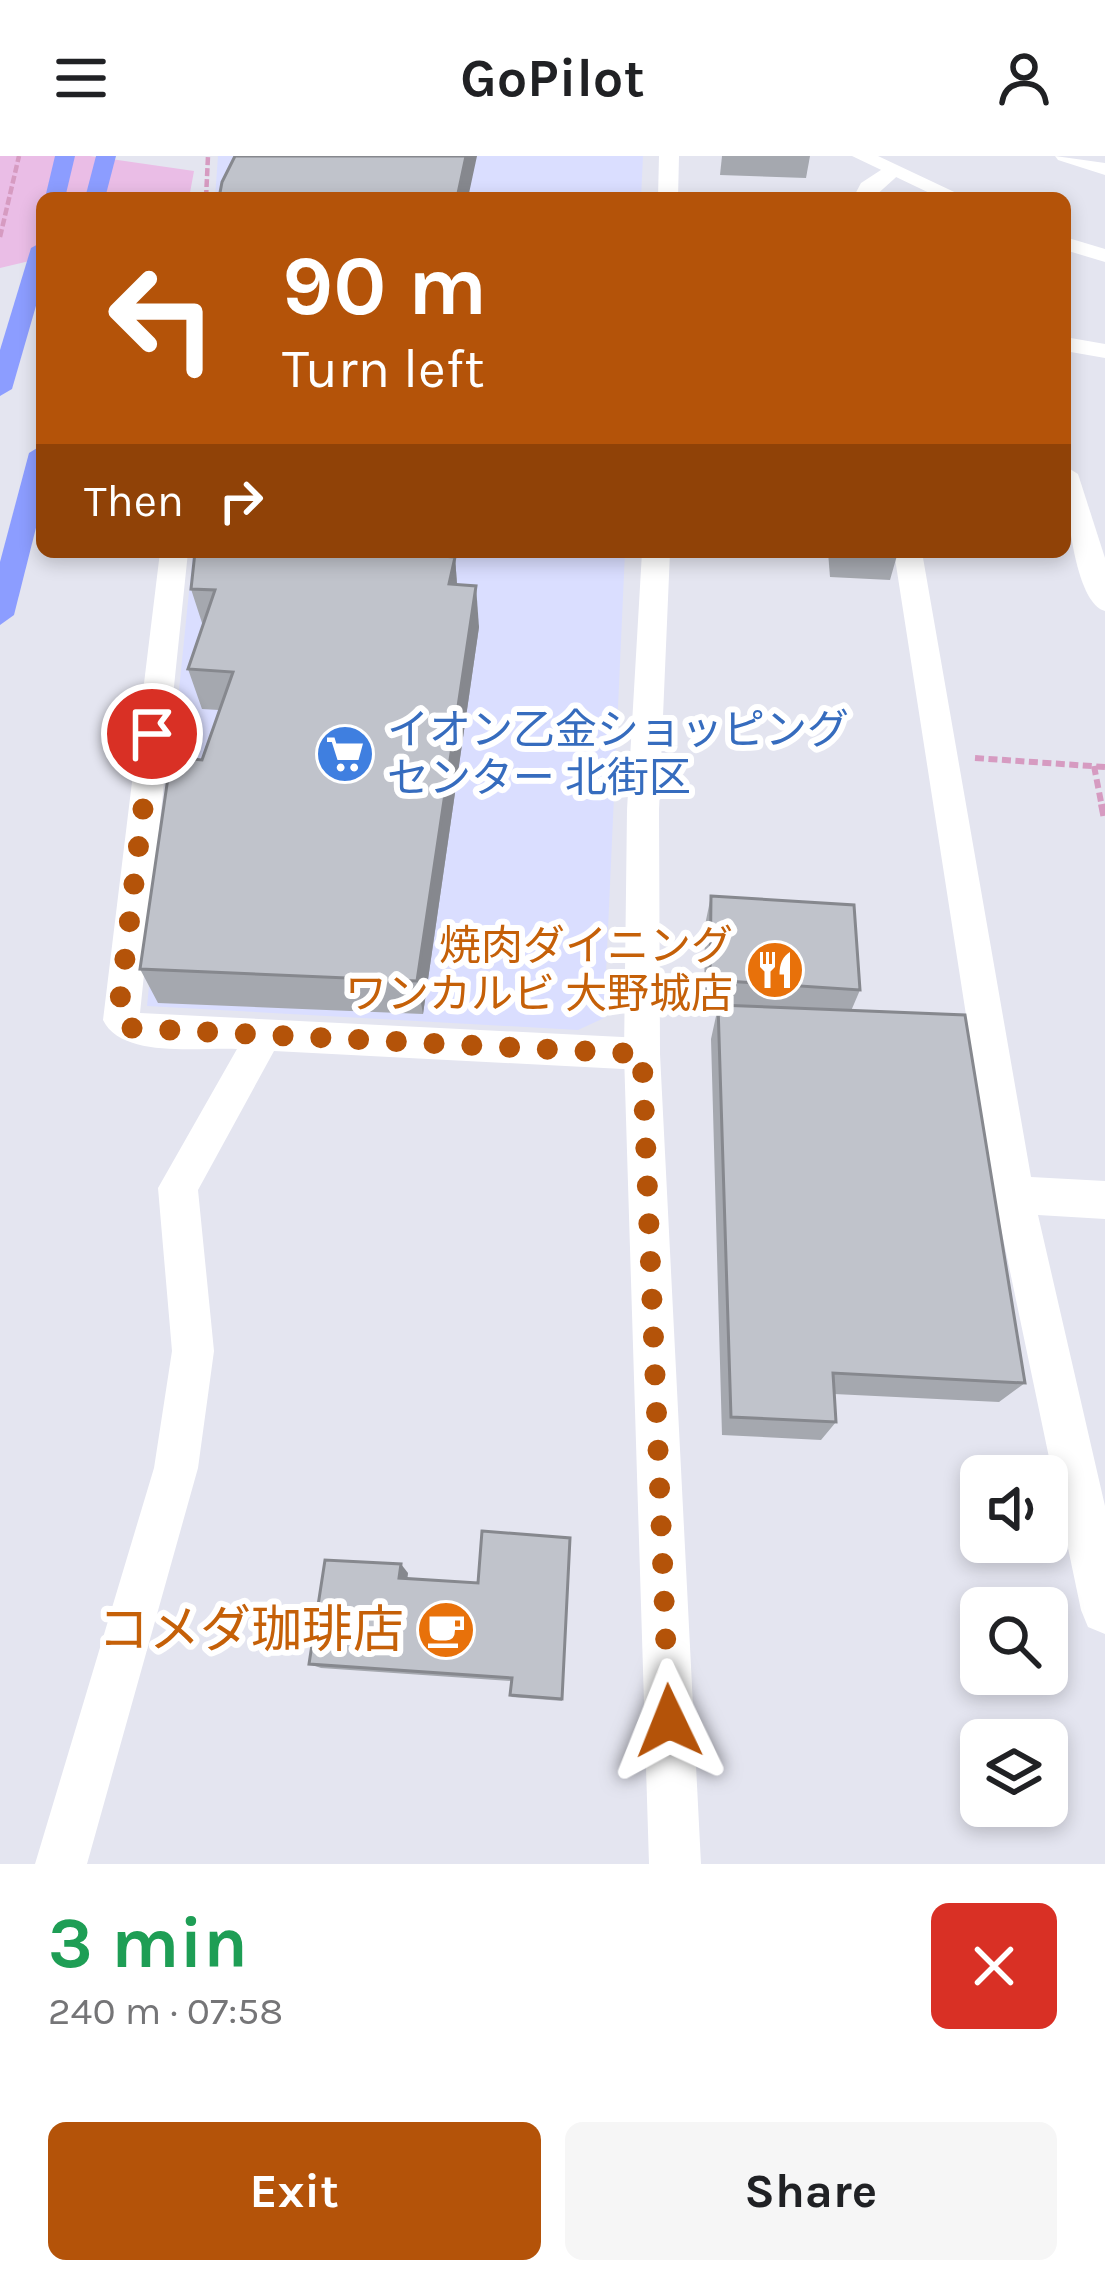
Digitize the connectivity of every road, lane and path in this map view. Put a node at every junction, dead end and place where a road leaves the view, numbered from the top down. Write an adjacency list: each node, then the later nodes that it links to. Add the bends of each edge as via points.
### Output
1 (19, 156): 16 (path)
2 (65, 156): 10 (highway)
3 (106, 156): 11 (highway)
4 (208, 156): 12 (path)
5 (669, 156): 13 (street)
6 (862, 156): 9 (street)
7 (1065, 156): 8 (street)
8 (1105, 169)
9 (894, 170): 14 (street); 15 (street)
10 (57, 192)
11 (97, 192)
12 (206, 192)
13 (668, 192)
14 (866, 192)
15 (944, 192)
16 (0, 237)
17 (1071, 245): 18 (street)
18 (1105, 256)
19 (36, 268): 22 (highway)
20 (1071, 345): 21 (street)
21 (1105, 351)
22 (0, 389)
23 (36, 476): 30 (highway)
24 (1071, 490): 28 (street)
25 (173, 558): 35 (street, via 121,1021)
26 (656, 558): 36 (street)
27 (909, 558): 31 (street)
28 (1101, 570): 29 (street)
29 (1105, 602)
30 (0, 616)
31 (942, 756): 32 (path); 37 (street)
32 (1094, 766): 33 (path); 34 (path)
33 (1105, 767)
34 (1105, 819)
35 (262, 1036): 36 (street); 40 (street, via 178,1188 193,1351 176,1468)
36 (642, 1054): 41 (street)
37 (1014, 1196): 38 (street); 39 (street)
38 (1105, 1199)
39 (1105, 1610)
40 (61, 1864)
41 (675, 1864)

